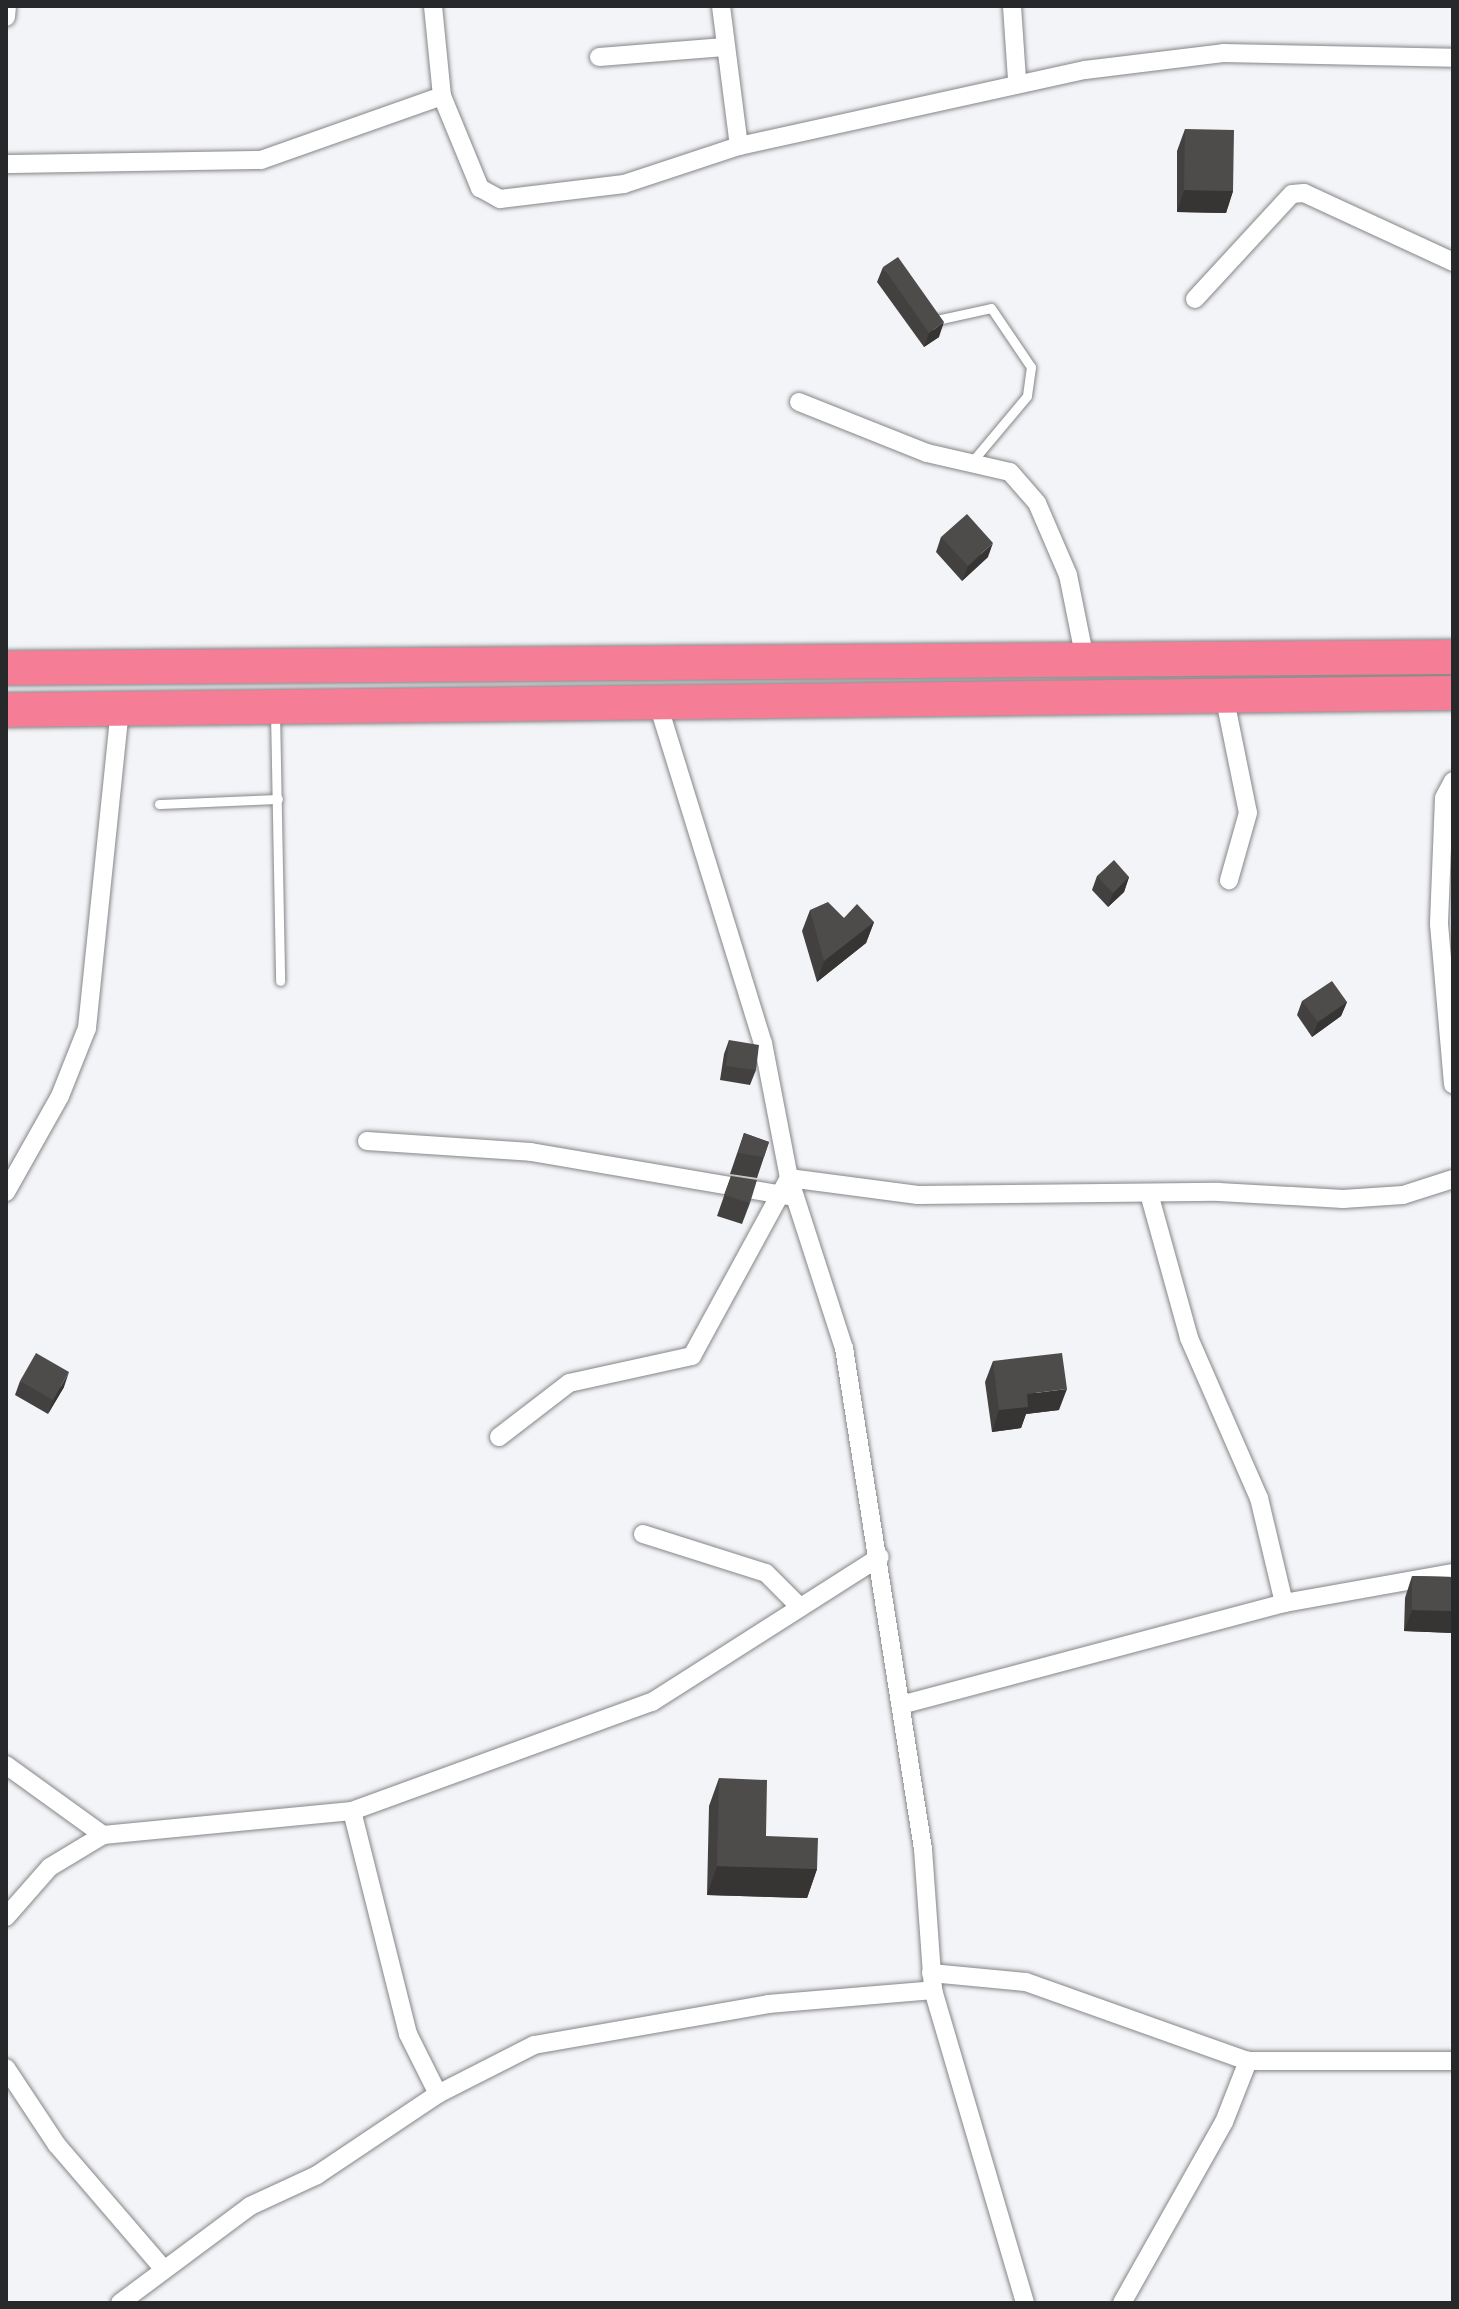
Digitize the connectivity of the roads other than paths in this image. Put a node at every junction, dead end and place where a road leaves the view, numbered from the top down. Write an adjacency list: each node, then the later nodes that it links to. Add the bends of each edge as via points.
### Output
1 (7, 6): 5 (street)
2 (433, 6): 10 (street)
3 (721, 6): 6 (street)
4 (1012, 6): 9 (street)
5 (6, 17)
6 (722, 47): 7 (street); 11 (street)
7 (599, 57)
8 (1453, 58): 9 (street, via 1223,53)
9 (1017, 80): 11 (street)
10 (442, 96): 11 (street, via 480,188 500,199 624,184); 12 (street, via 261,160)
11 (739, 146)
12 (6, 164)
13 (1453, 262): 14 (street, via 1304,193 1292,194)
14 (1195, 299)
15 (932, 321): 17 (lane, via 991,308 1031,367 1027,396)
16 (799, 402): 17 (street, via 927,453)
17 (975, 458): 19 (street, via 1010,472 1037,503 1068,575)
18 (1453, 657): 19 (highway)
19 (1085, 659): 20 (highway)
20 (6, 668)
21 (1453, 693): 22 (highway)
22 (1224, 695): 23 (highway); 30 (street, via 1248,813)
23 (657, 701): 24 (highway); 35 (street, via 763,1043)
24 (275, 705): 25 (highway); 28 (lane)
25 (120, 709): 26 (highway); 36 (street, via 87,1028 60,1096)
26 (6, 710)
27 (1453, 781): 32 (street, via 1444,798 1439,924)
28 (278, 799): 29 (lane); 31 (lane)
29 (159, 804)
30 (1229, 880)
31 (280, 981)
32 (1453, 1084)
33 (367, 1141): 35 (street, via 531,1152)
34 (1453, 1179): 37 (street, via 1403,1195 1343,1199 1219,1192)
35 (788, 1190): 37 (street); 38 (street, via 692,1356 569,1383); 40 (street, via 844,1348)
36 (6, 1192)
37 (1150, 1197): 42 (street, via 1189,1338 1259,1498)
38 (499, 1437)
39 (643, 1534): 43 (street, via 766,1573)
40 (880, 1557): 43 (street); 44 (street)
41 (1453, 1573): 42 (street)
42 (1284, 1603): 44 (street)
43 (798, 1605): 46 (street, via 652,1702)
44 (901, 1705): 49 (street)
45 (6, 1765): 47 (street)
46 (352, 1811): 47 (street); 53 (street, via 408,2034)
47 (103, 1835): 48 (street, via 50,1867)
48 (6, 1917)
49 (932, 1981): 50 (street, via 1026,1982); 53 (street, via 602,2027 534,2045); 56 (street)
50 (1248, 2061): 51 (street); 57 (street, via 1224,2122)
51 (1453, 2061)
52 (6, 2068): 54 (street, via 57,2145)
53 (438, 2094): 54 (street)
54 (162, 2267): 55 (street)
55 (120, 2303)
56 (1025, 2303)
57 (1122, 2303)

